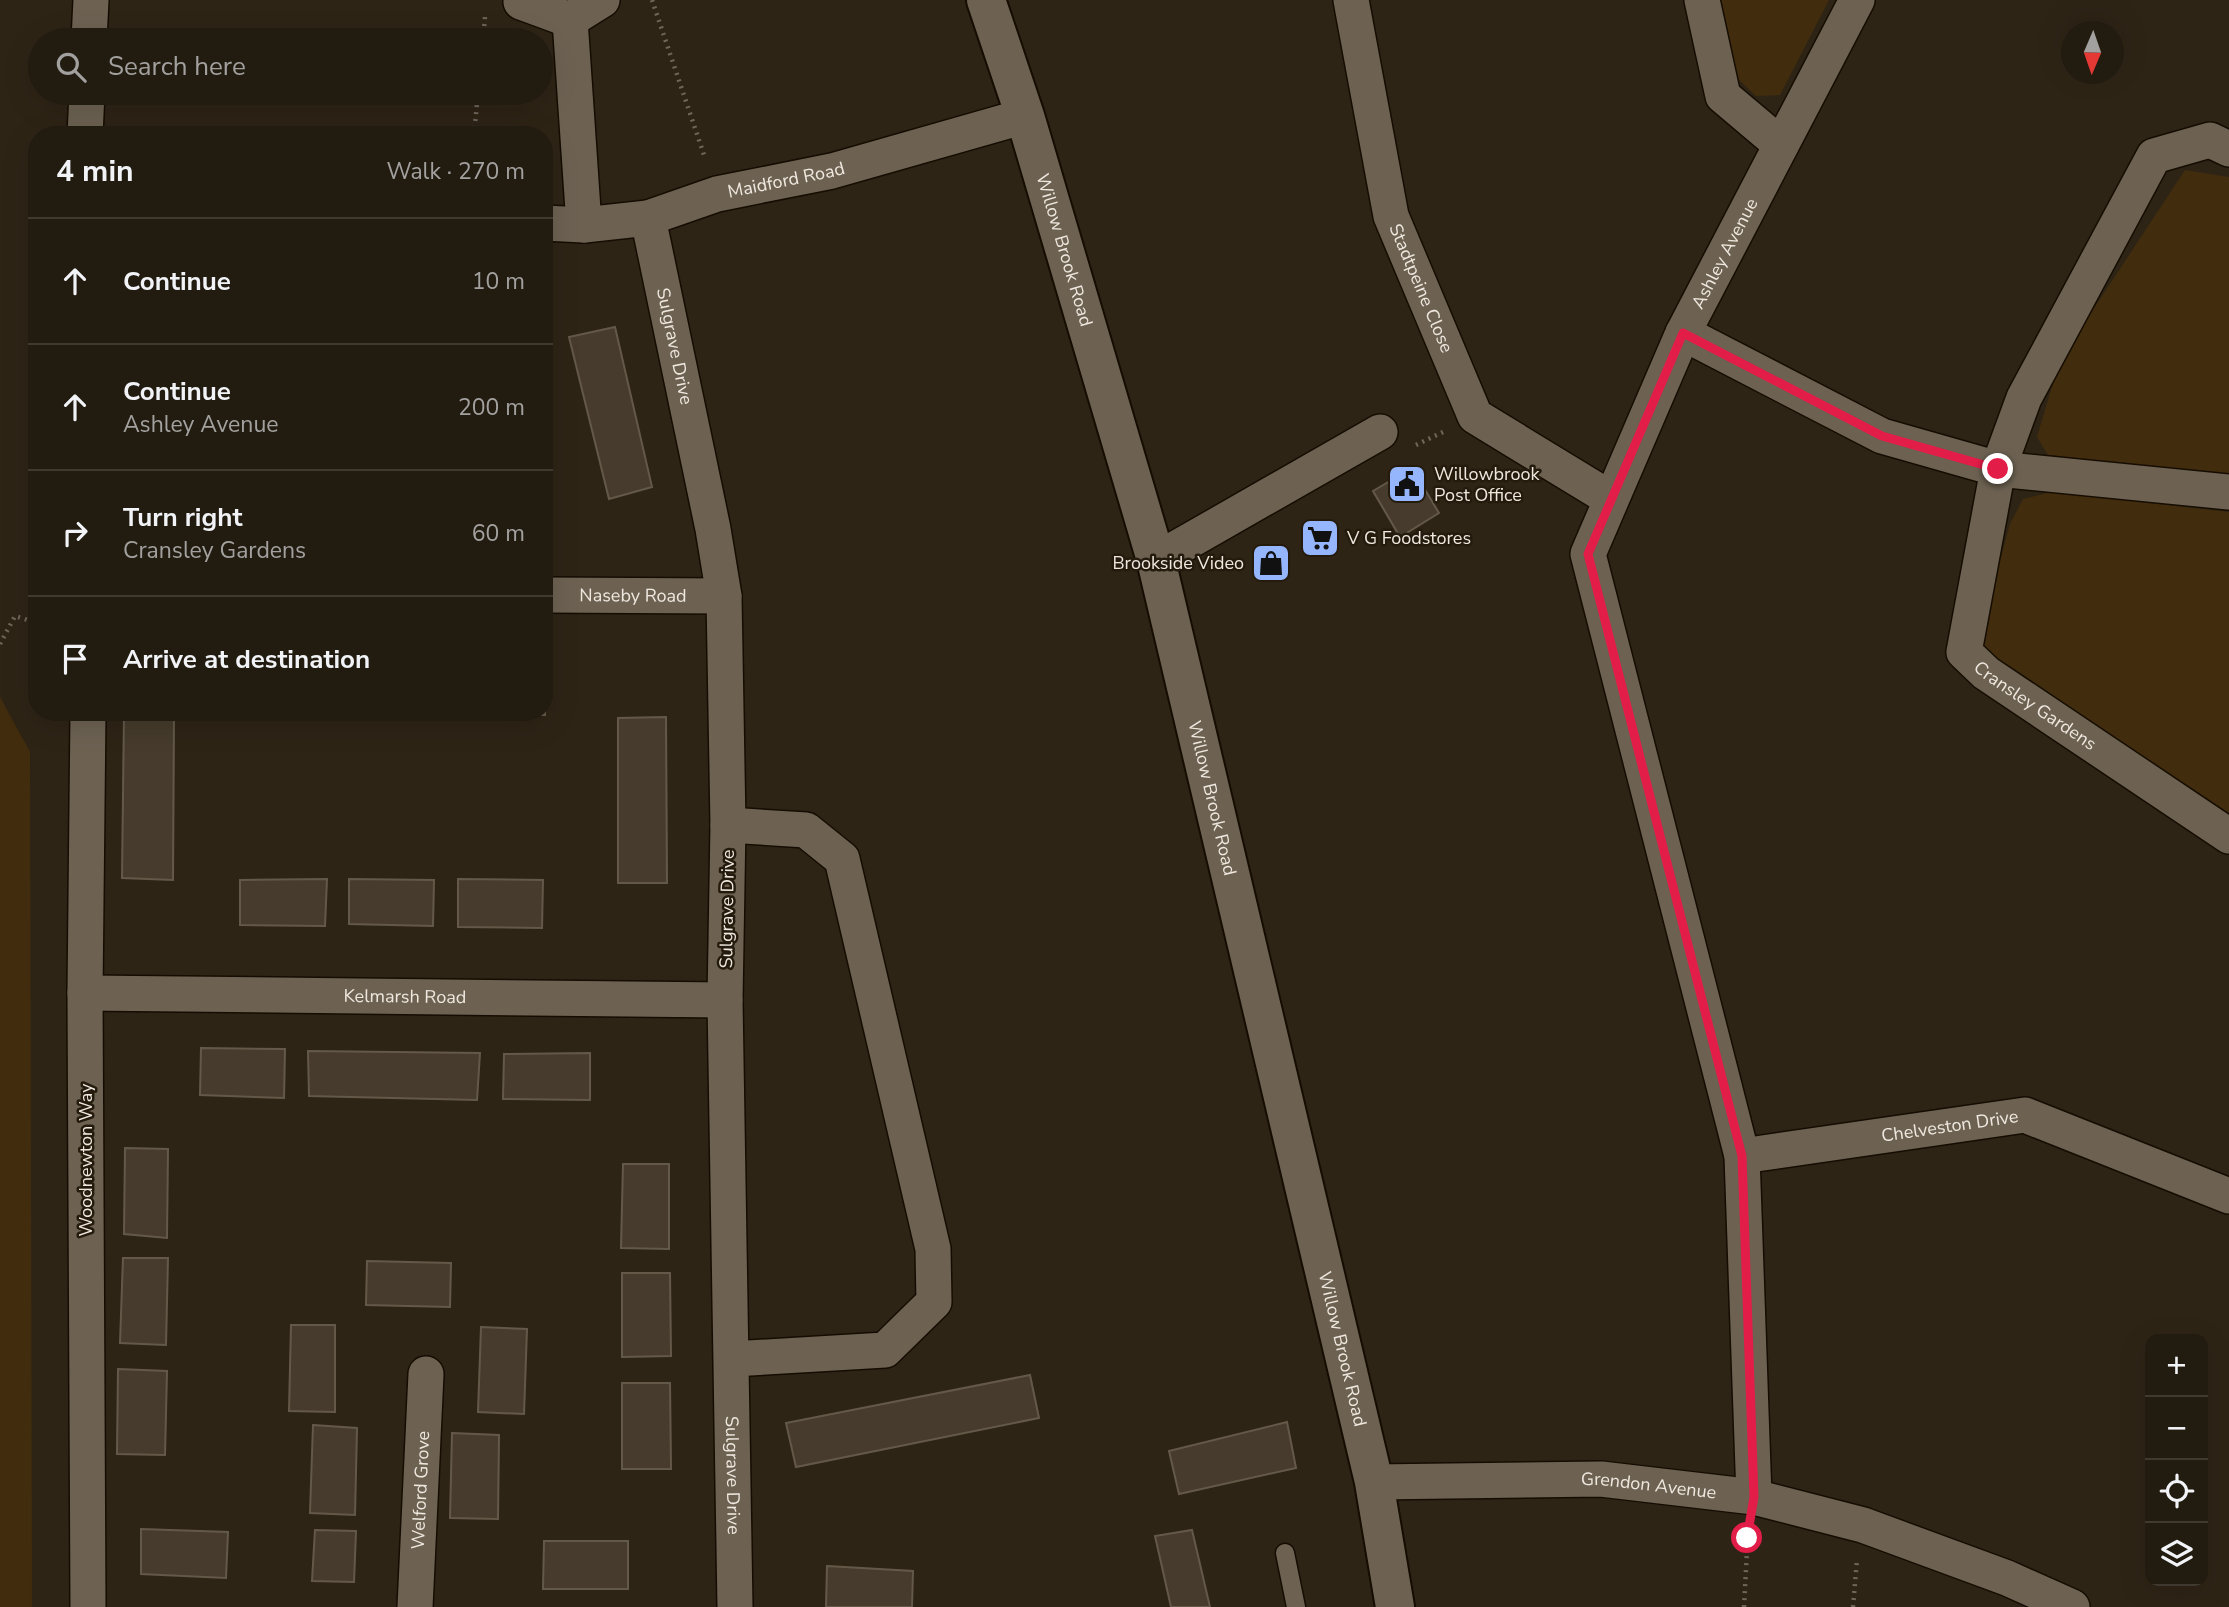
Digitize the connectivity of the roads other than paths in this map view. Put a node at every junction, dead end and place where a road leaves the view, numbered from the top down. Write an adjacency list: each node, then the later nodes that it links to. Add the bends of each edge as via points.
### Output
1 (90, 0): 9 (street)
2 (602, 0): 8 (street)
3 (986, 0): 11 (street, Willow Brook Road)
4 (1351, 0): 22 (street, Stadtpeine Close, via 1391,216 1475,416)
5 (1702, 0): 13 (street, via 1723,96)
6 (1857, 0): 13 (street, Ashley Avenue)
7 (522, 2): 8 (street)
8 (570, 20): 17 (street)
9 (89, 28)
10 (86, 105): 12 (street)
11 (1025, 116): 15 (street, Maidford Road, via 832,171 717,194); 23 (street, Willow Brook Road)
12 (85, 126)
13 (1781, 145): 18 (street, Ashley Avenue)
14 (2229, 149): 20 (street, Cransley Gardens, via 2210,140 2154,156 2024,398)
15 (648, 218): 17 (street, Maidford Road); 25 (street, Sulgrave Drive)
16 (553, 223): 17 (street, Maidford Road)
17 (583, 225)
18 (1683, 333): 20 (street, via 1882,436); 22 (street, Ashley Avenue)
19 (1380, 432): 23 (street)
20 (1998, 469): 21 (street); 28 (street, Cransley Gardens, via 1964,652 1986,673)
21 (2229, 492)
22 (1611, 499): 31 (street, Ashley Avenue, via 1588,554)
23 (1156, 560): 35 (street, Willow Brook Road)
24 (553, 595): 25 (street, Naseby Road)
25 (724, 596): 27 (street, Sulgrave Drive)
26 (88, 721): 29 (street, Woodnewton Way)
27 (728, 825): 30 (street, Sulgrave Drive); 33 (street, via 806,830 842,859 933,1248 934,1301 885,1350)
28 (2229, 836)
29 (85, 993): 30 (street, Kelmarsh Road); 39 (street, Woodnewton Way)
30 (725, 1000): 33 (street, Sulgrave Drive)
31 (1742, 1156): 32 (street, Chelveston Drive, via 2025,1115); 36 (street, Ashley Avenue)
32 (2229, 1196)
33 (732, 1359): 41 (street, Sulgrave Drive)
34 (426, 1374): 40 (street, Welford Grove)
35 (1374, 1482): 36 (street, Grendon Avenue, via 1601,1479); 43 (street, Willow Brook Road)
36 (1754, 1497): 38 (street, Grendon Avenue, via 1863,1525)
37 (1285, 1553): 42 (lane)
38 (2002, 1593): 44 (street, Grendon Avenue)
39 (88, 1607)
40 (415, 1607)
41 (735, 1607)
42 (1296, 1607)
43 (1395, 1607)
44 (2072, 1607)

